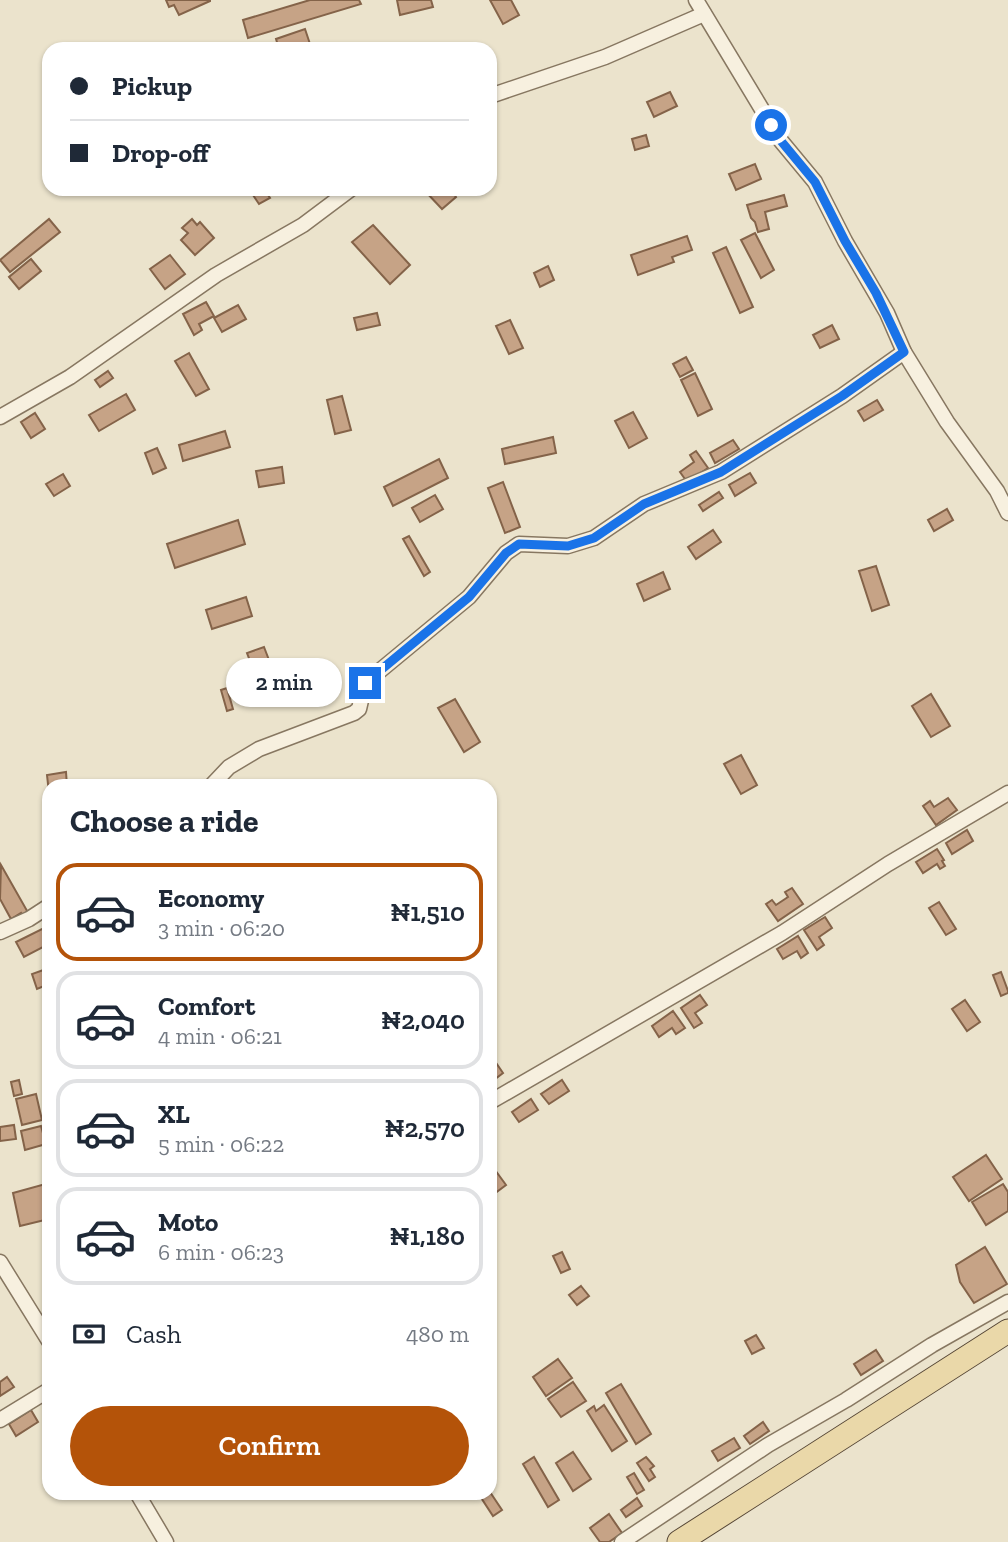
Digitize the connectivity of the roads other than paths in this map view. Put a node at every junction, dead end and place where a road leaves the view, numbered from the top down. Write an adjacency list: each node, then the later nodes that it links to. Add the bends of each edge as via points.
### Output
1 (696, 0): 2 (street)
2 (704, 14): 3 (street, via 605,57); 5 (street, via 781,141 815,182)
3 (497, 94)
4 (342, 196): 6 (street, via 303,225 216,275 70,377)
5 (904, 352): 7 (street); 8 (street, via 721,472 644,504 594,538 568,546 519,544 469,597 365,683 354,713 259,749 229,766)
6 (0, 417)
7 (1008, 513)
8 (217, 779)
9 (1008, 793): 12 (street, via 782,933)
10 (42, 911): 11 (street)
11 (0, 932)
12 (497, 1098)
13 (0, 1262): 15 (street)
14 (1008, 1302): 21 (street, via 768,1446)
15 (42, 1330)
16 (1008, 1331): 22 (main road)
17 (42, 1394): 18 (street)
18 (0, 1420)
19 (141, 1500): 20 (street)
20 (166, 1542)
21 (622, 1542)
22 (679, 1542)

